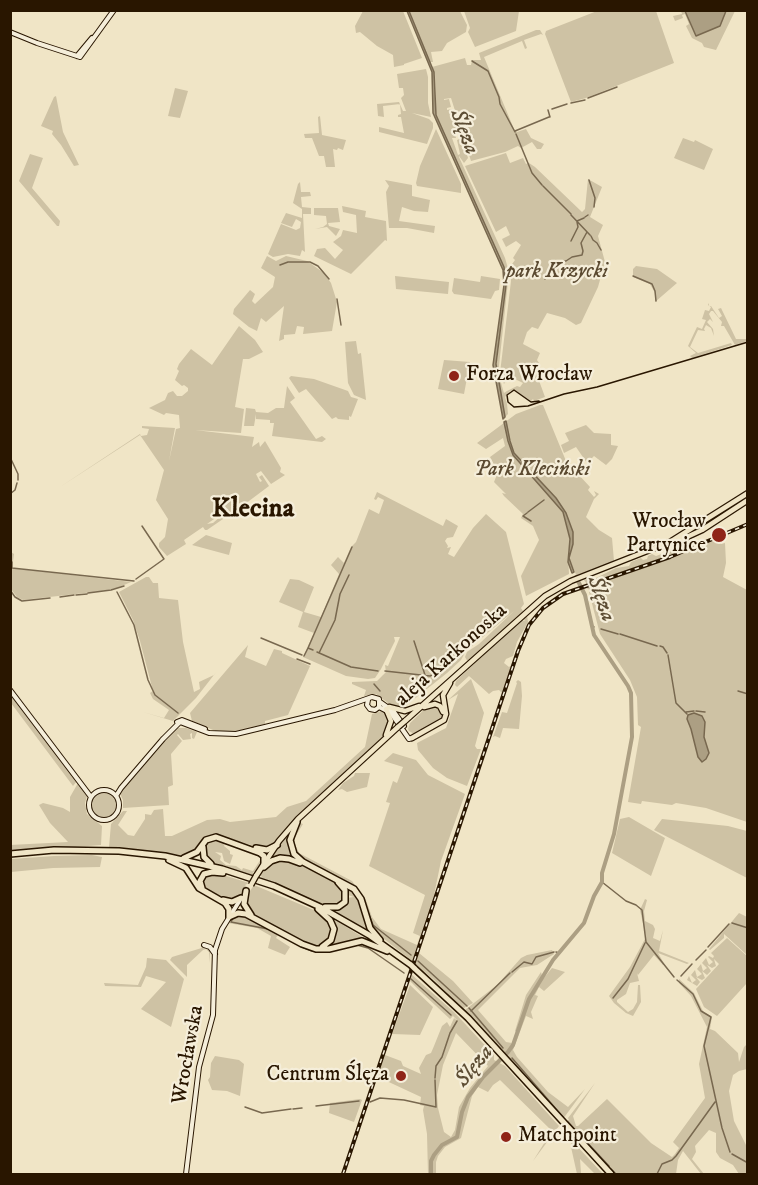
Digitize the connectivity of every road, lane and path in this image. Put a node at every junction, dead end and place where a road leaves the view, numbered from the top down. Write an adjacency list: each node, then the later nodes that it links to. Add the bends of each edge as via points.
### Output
1 (114, 10): 2 (main road, via 79,57)
2 (10, 32)
3 (747, 493): 5 (main road, via 670,542)
4 (747, 500): 5 (main road, via 692,535)
5 (581, 579): 6 (main road, aleja Karkonoska, via 555,591)
6 (520, 617): 7 (main road, aleja Karkonoska); 9 (main road, aleja Karkonoska)
7 (450, 683): 13 (main road, aleja Karkonoska); 16 (main road, via 443,696 445,718)
8 (10, 690): 21 (main road)
9 (426, 701): 12 (main road, via 406,711); 15 (main road, aleja Karkonoska)
10 (367, 702): 11 (main road, via 374,697); 11 (main road, via 371,710); 22 (main road, via 236,734 215,734 179,721)
11 (379, 704): 12 (main road)
12 (388, 708): 14 (main road); 19 (main road, via 391,725)
13 (421, 709): 15 (main road, aleja Karkonoska); 16 (main road, via 430,704 440,706 443,717)
14 (397, 718): 15 (main road); 18 (main road)
15 (405, 723): 17 (main road, aleja Karkonoska, bridge)
16 (438, 724): 18 (main road)
17 (398, 728): 19 (main road, aleja Karkonoska); 20 (main road, aleja Karkonoska)
18 (412, 738)
19 (381, 742): 20 (main road, aleja Karkonoska)
20 (359, 764): 27 (main road); 29 (main road, via 298,819)
21 (85, 788): 23 (main road); 26 (main road)
22 (121, 788): 24 (main road); 25 (main road)
23 (95, 792): 24 (main road); 26 (main road)
24 (112, 792): 25 (main road)
25 (116, 796): 26 (main road, via 117,812 105,820 92,814)
26 (91, 797)
27 (297, 822): 35 (main road); 47 (highway, via 290,840 294,854 355,891 370,928)
28 (203, 844): 30 (highway, via 216,837); 33 (highway, via 192,856); 37 (highway, via 204,857)
29 (277, 844): 30 (highway, via 264,850); 35 (main road)
30 (243, 845): 35 (highway, via 263,854)
31 (119, 852): 32 (highway); 33 (highway); 34 (highway)
32 (10, 856)
33 (180, 859): 37 (highway)
34 (167, 860): 36 (highway); 37 (highway); 38 (highway, via 186,868)
35 (264, 865): 39 (main road, bridge); 42 (highway, via 275,859 289,859 344,888 346,898 341,905)
36 (174, 866)
37 (222, 871): 38 (highway, via 202,876 200,884); 42 (highway)
38 (205, 891): 40 (highway)
39 (246, 891): 41 (main road); 43 (highway, via 244,906)
40 (219, 898): 41 (highway, via 232,902); 44 (highway, via 228,906)
41 (241, 898): 44 (main road, Wrocławska)
42 (318, 908): 46 (highway, via 332,923 334,933 325,946); 47 (highway)
43 (252, 916): 44 (highway, via 241,913); 46 (highway)
44 (229, 917): 48 (main road, Wrocławska)
45 (204, 945): 48 (main road)
46 (312, 948): 47 (highway, via 362,941)
47 (387, 950): 50 (highway, via 457,1006)
48 (215, 954): 49 (main road, Wrocławska, via 213,1014 198,1067)
49 (186, 1174)
50 (609, 1174)

